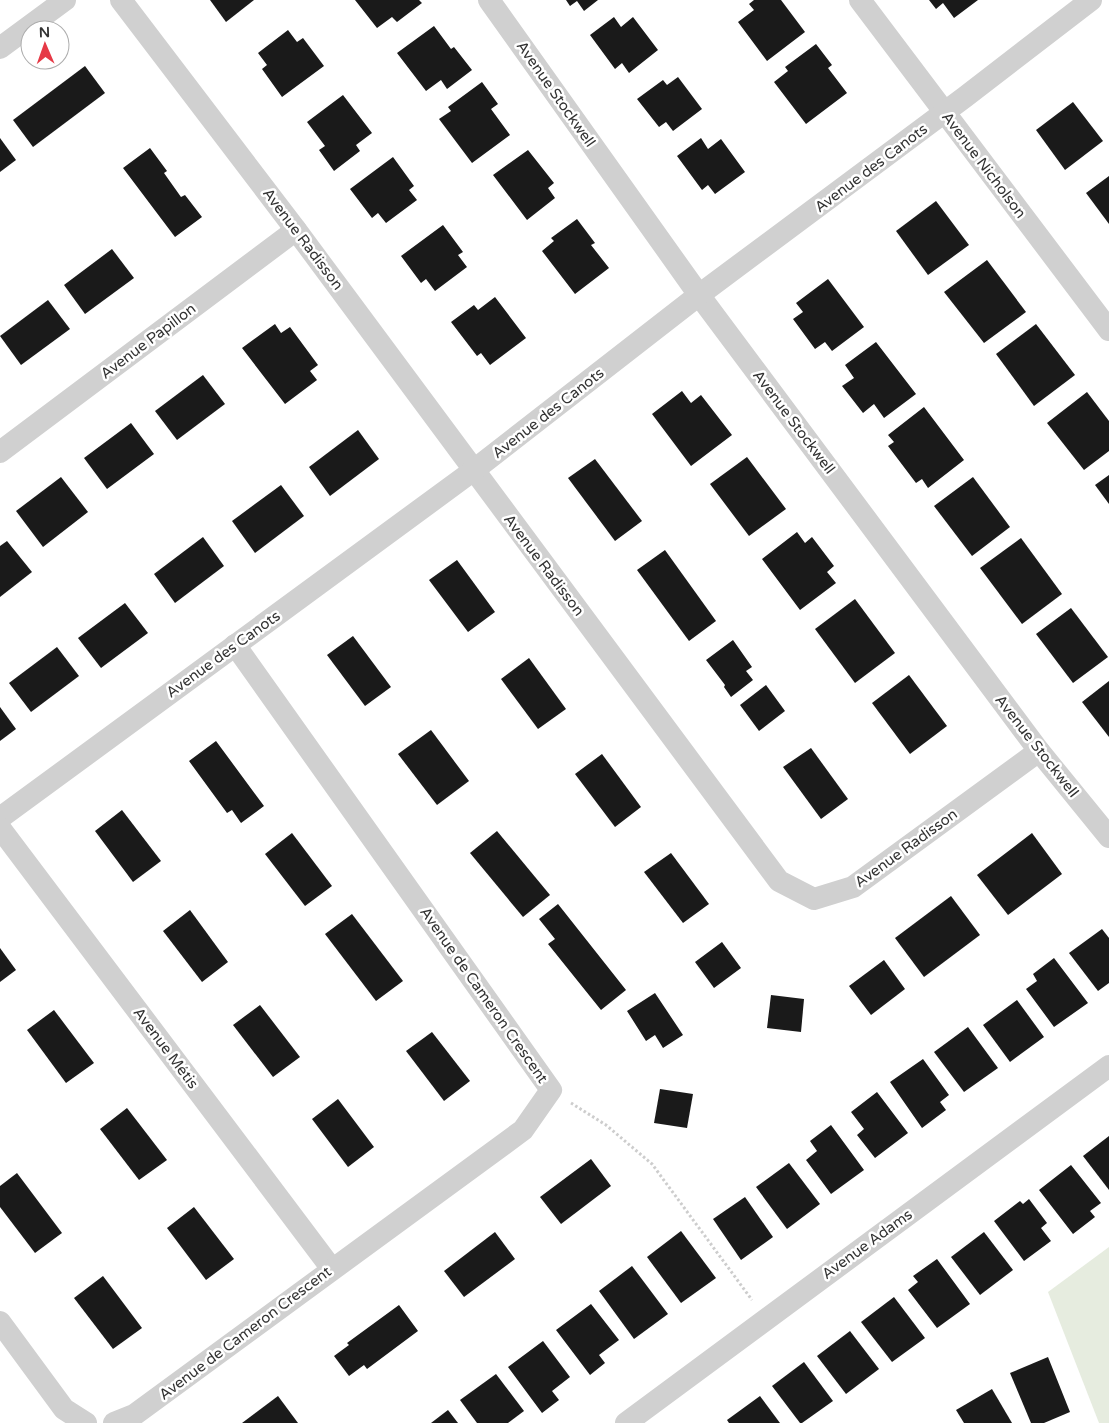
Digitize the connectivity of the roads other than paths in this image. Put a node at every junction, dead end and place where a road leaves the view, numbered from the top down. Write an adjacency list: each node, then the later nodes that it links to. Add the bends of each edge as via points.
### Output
1 (65, 0): 6 (street)
2 (122, 0): 8 (street, Avenue Radisson)
3 (489, 0): 9 (street, Avenue Stockwell)
4 (860, 0): 7 (street, Avenue Nicholson)
5 (1091, 0): 7 (street, Avenue des Canots)
6 (0, 48)
7 (944, 113): 9 (street, Avenue des Canots); 10 (street, Avenue Nicholson)
8 (296, 230): 11 (street, Avenue Papillon); 12 (street, Avenue Radisson)
9 (699, 295): 12 (street, Avenue des Canots); 14 (street, Avenue Stockwell)
10 (1109, 330)
11 (0, 452)
12 (474, 470): 13 (street, Avenue des Canots); 14 (street, Avenue Radisson, via 779,881 787,886 814,899 852,887)
13 (235, 645): 15 (street, Avenue des Canots); 19 (street, Avenue de Cameron Crescent, via 551,1090 523,1130)
14 (1039, 750): 17 (street, Avenue Stockwell)
15 (0, 818)
16 (0, 828): 19 (street, Avenue Métis)
17 (1109, 837)
18 (1109, 1066): 23 (street, Avenue Adams)
19 (332, 1269): 22 (street, Avenue de Cameron Crescent, via 134,1415)
20 (0, 1322): 21 (street, via 64,1409)
21 (86, 1423)
22 (114, 1423)
23 (626, 1423)

